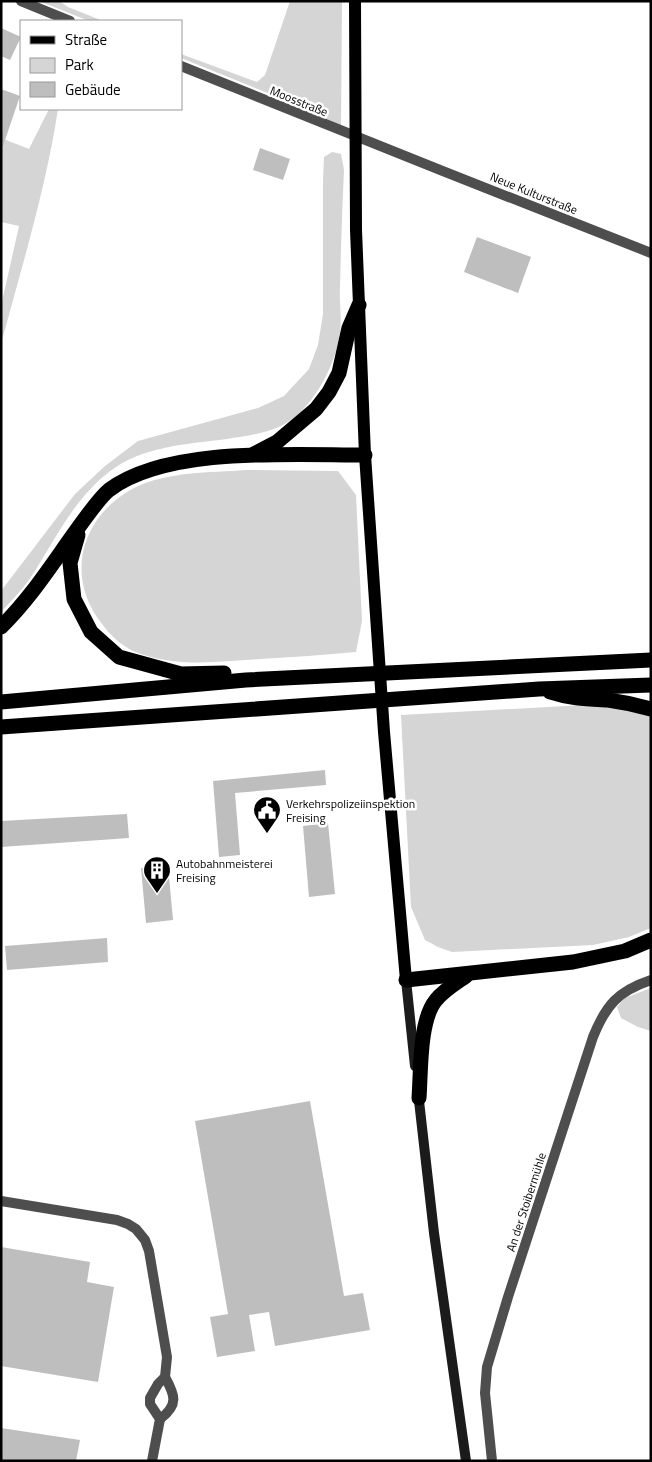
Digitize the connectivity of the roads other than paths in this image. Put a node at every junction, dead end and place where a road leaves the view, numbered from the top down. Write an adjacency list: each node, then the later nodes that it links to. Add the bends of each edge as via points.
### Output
1 (21, 1): 3 (street)
2 (355, 1): 7 (main road)
3 (68, 20)
4 (182, 66): 5 (street, Moosstraße)
5 (408, 158): 6 (street, Neue Kulturstraße)
6 (651, 253)
7 (358, 305): 8 (main road); 9 (highway, via 339,373 329,392 316,409 278,442)
8 (364, 455): 9 (highway); 21 (main road)
9 (250, 456): 10 (highway, via 182,461 144,470 108,490)
10 (82, 523): 11 (highway, via 21,608); 13 (highway, via 70,563 74,599 91,632 118,657 181,674 224,673)
11 (1, 627)
12 (651, 660): 13 (highway)
13 (246, 680): 16 (highway)
14 (651, 685): 15 (highway)
15 (539, 689): 17 (highway, via 567,698 610,700); 18 (highway)
16 (1, 702)
17 (651, 709)
18 (1, 727)
19 (651, 940): 20 (highway, via 625,951 573,962)
20 (468, 975): 21 (highway); 23 (highway, via 430,1008 424,1032)
21 (406, 980): 23 (main road)
22 (651, 980): 29 (street, An der Stoibermühle, via 626,990 613,1001 593,1037 487,1367 485,1393)
23 (419, 1098): 28 (main road)
24 (1, 1201): 25 (street, via 117,1220 136,1229 145,1240 154,1280 167,1357)
25 (165, 1377): 26 (street, via 174,1394 174,1402); 26 (street, via 150,1398 150,1404)
26 (160, 1419): 27 (street)
27 (152, 1461)
28 (466, 1461)
29 (492, 1461)

